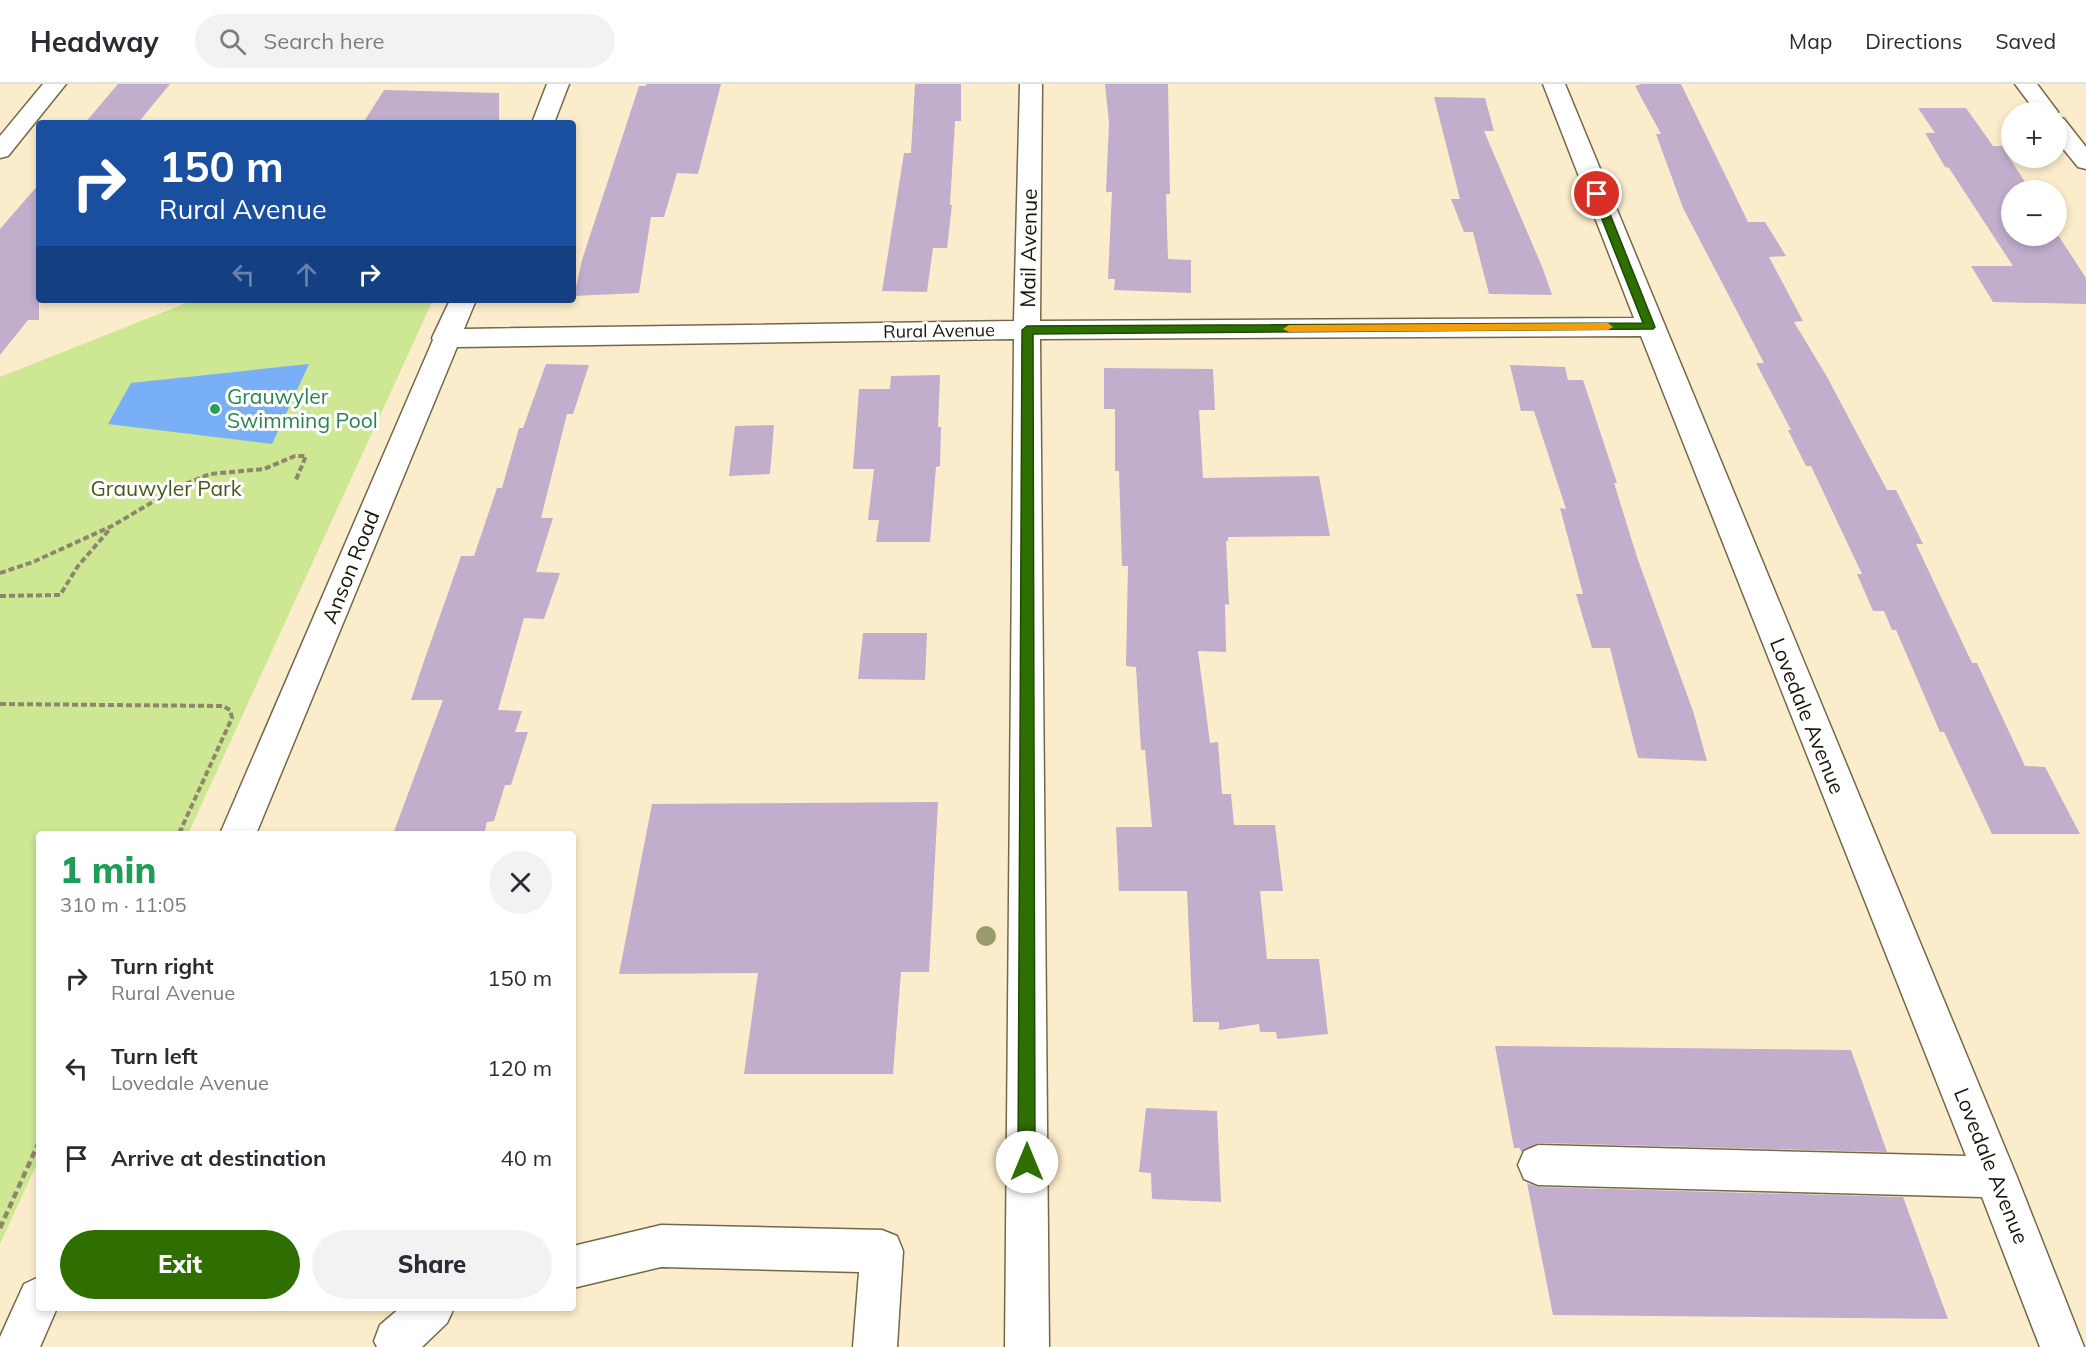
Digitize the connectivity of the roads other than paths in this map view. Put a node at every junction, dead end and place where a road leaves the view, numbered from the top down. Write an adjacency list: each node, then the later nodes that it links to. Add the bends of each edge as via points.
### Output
1 (55, 84): 9 (street)
2 (558, 84): 7 (street)
3 (1031, 84): 13 (street, Mail Avenue)
4 (1554, 84): 12 (street, Lovedale Avenue)
5 (2026, 84): 6 (street)
6 (2040, 102)
7 (544, 120)
8 (2067, 138): 10 (street)
9 (0, 151)
10 (2086, 162)
11 (462, 303): 14 (street, Anson Road)
12 (1649, 327): 13 (street, Rural Avenue); 17 (street, Lovedale Avenue)
13 (1027, 330): 14 (street, Rural Avenue); 24 (street, Mail Avenue)
14 (445, 338): 15 (street, Anson Road)
15 (239, 831)
16 (1538, 1164): 17 (street)
17 (1996, 1177): 25 (street, Lovedale Avenue)
18 (576, 1266): 23 (street, via 661,1246 882,1251)
19 (36, 1306): 22 (street)
20 (429, 1311): 21 (street)
21 (396, 1341)
22 (18, 1347)
23 (875, 1347)
24 (1027, 1347)
25 (2062, 1347)

